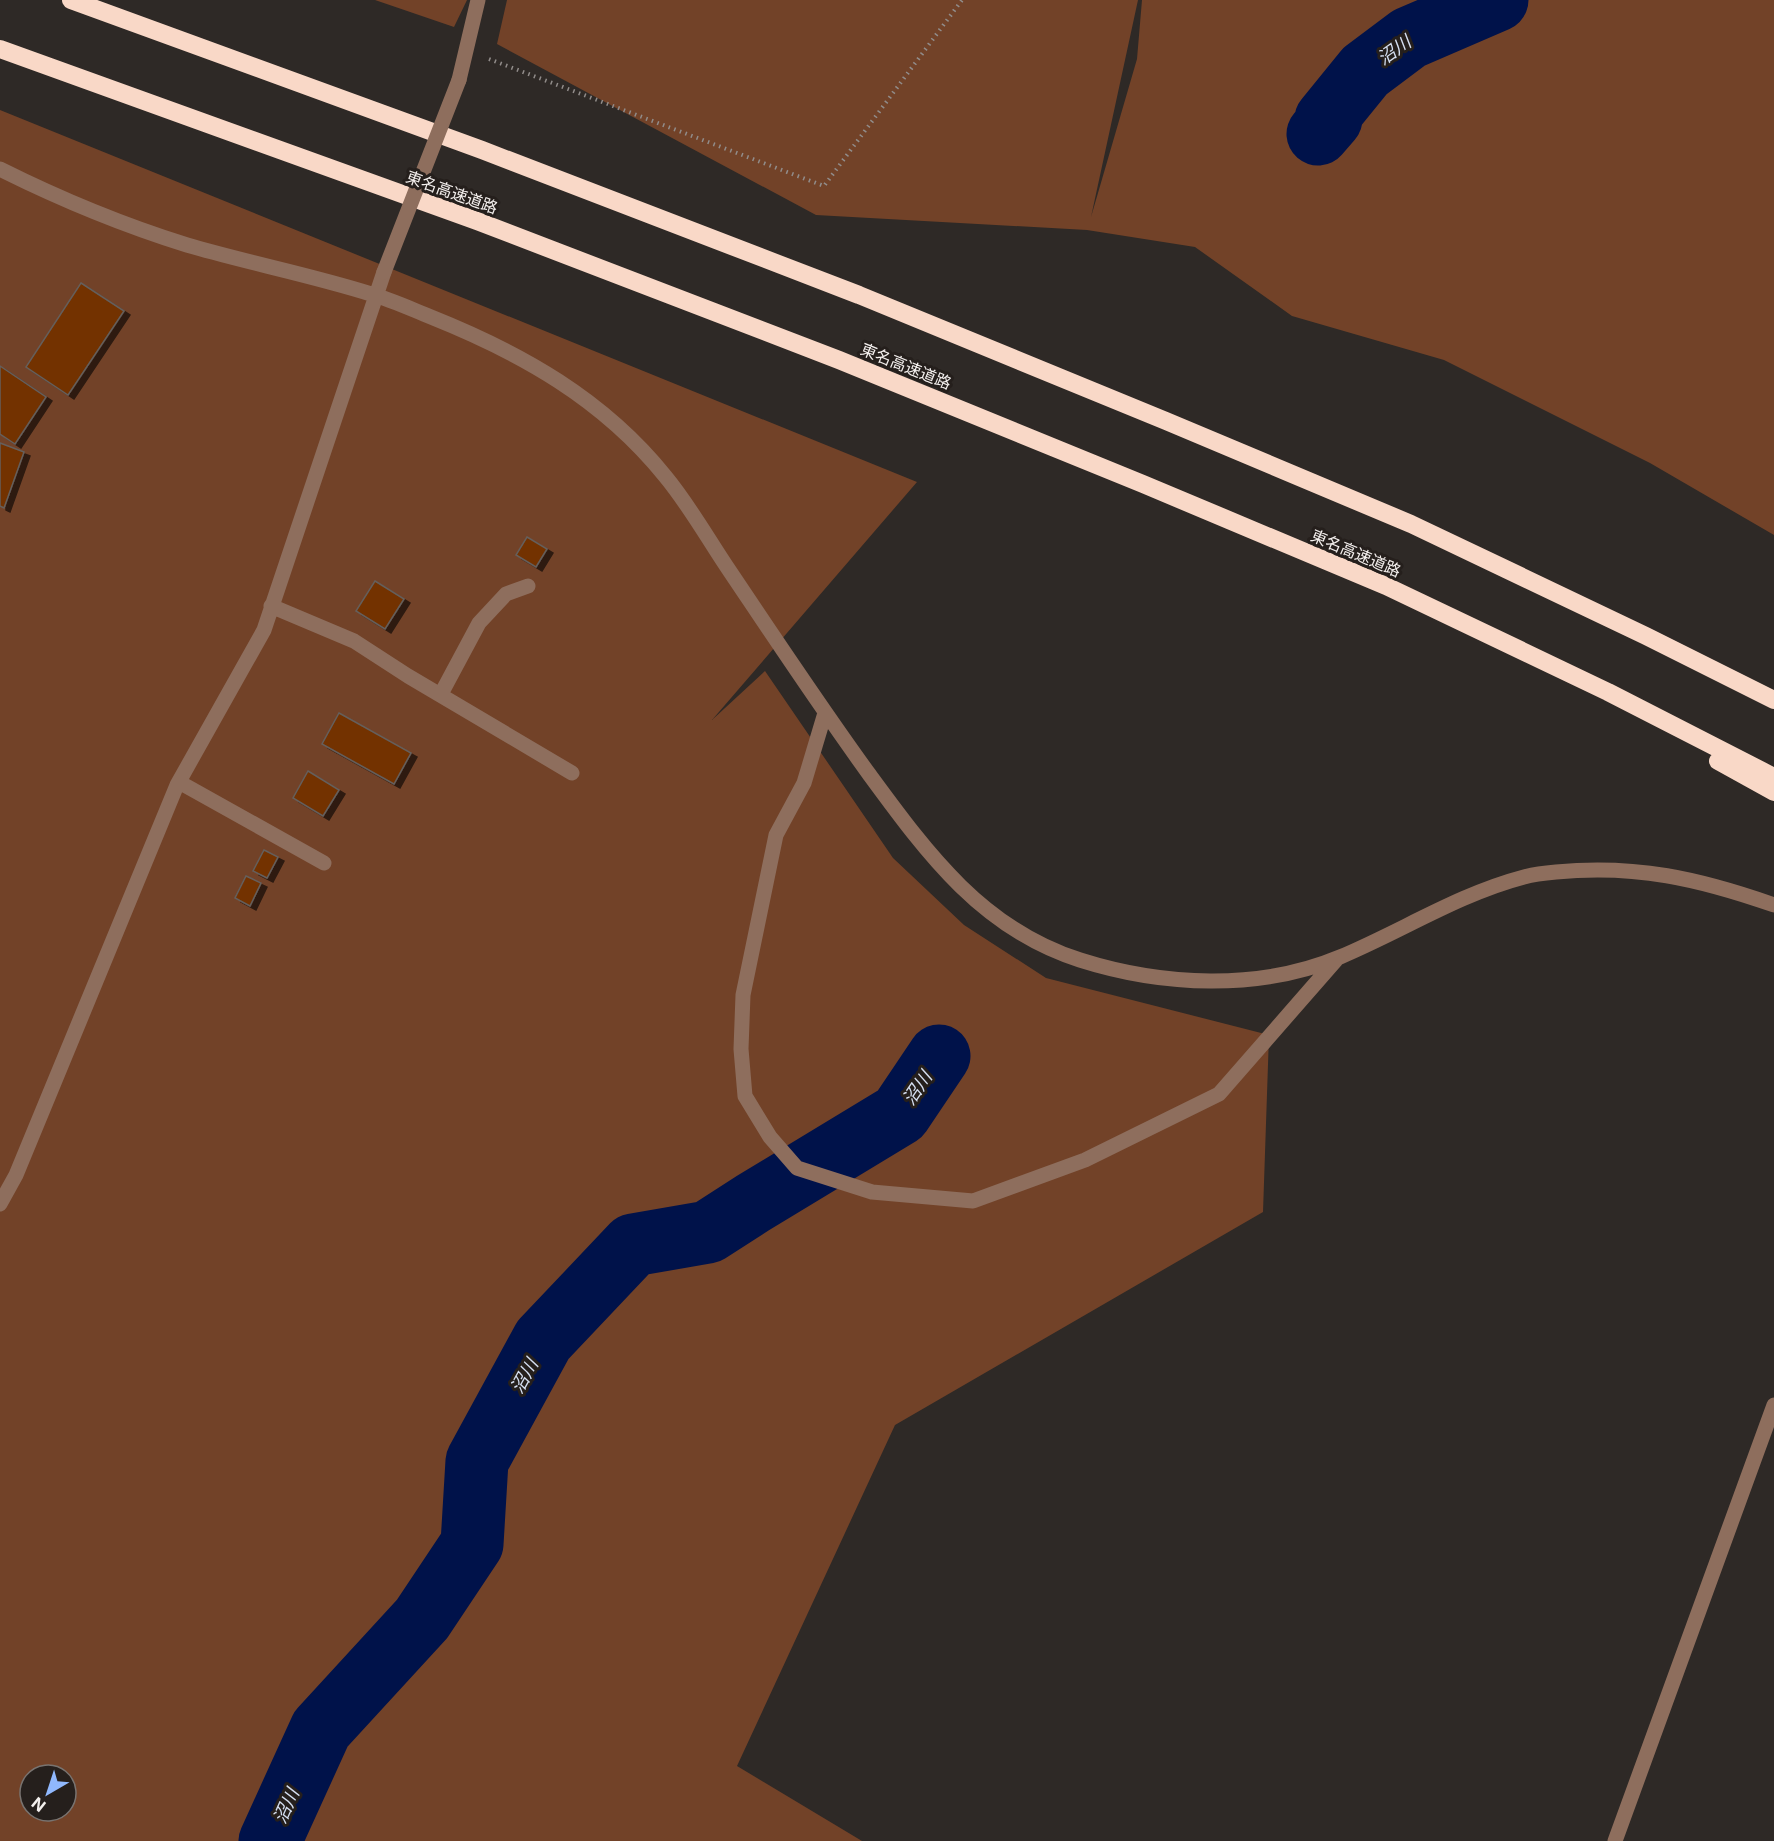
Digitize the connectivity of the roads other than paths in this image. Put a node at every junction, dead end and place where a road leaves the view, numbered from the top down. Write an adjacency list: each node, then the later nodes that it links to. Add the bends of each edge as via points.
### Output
1 (71, 0): 10 (highway, via 482,150 859,295 1167,421 1411,524)
2 (478, 0): 5 (street, bridge, via 459,80)
3 (0, 49): 8 (highway, 東名高速道路, via 477,221 839,360 1386,586)
4 (0, 169): 5 (street, via 111,218 186,244)
5 (375, 295): 7 (street); 11 (street, via 474,335 546,372 610,419 666,476)
6 (528, 586): 9 (street, via 506,594 479,623)
7 (270, 606): 9 (street, via 354,641); 14 (street, via 264,630)
8 (1608, 692): 13 (highway, 東名高速道路); 15 (highway)
9 (441, 694): 12 (street)
10 (1774, 700)
11 (825, 713): 18 (street, via 941,868 983,907 1029,939 1076,959 1128,973 1186,980 1237,981 1286,974); 18 (street, via 804,783 776,835 743,996 741,1049 745,1096 770,1137 796,1168 872,1192 973,1201 1085,1160 1219,1094)
12 (572, 773)
13 (1774, 777)
14 (179, 782): 16 (street); 19 (street, via 16,1176)
15 (1774, 792)
16 (324, 863)
17 (1774, 905): 18 (street, via 1728,889 1650,872 1587,869 1529,875 1475,893)
18 (1337, 958)
19 (0, 1204)
20 (1774, 1405): 21 (street)
21 (1768, 1442): 22 (street)
22 (1615, 1841)

